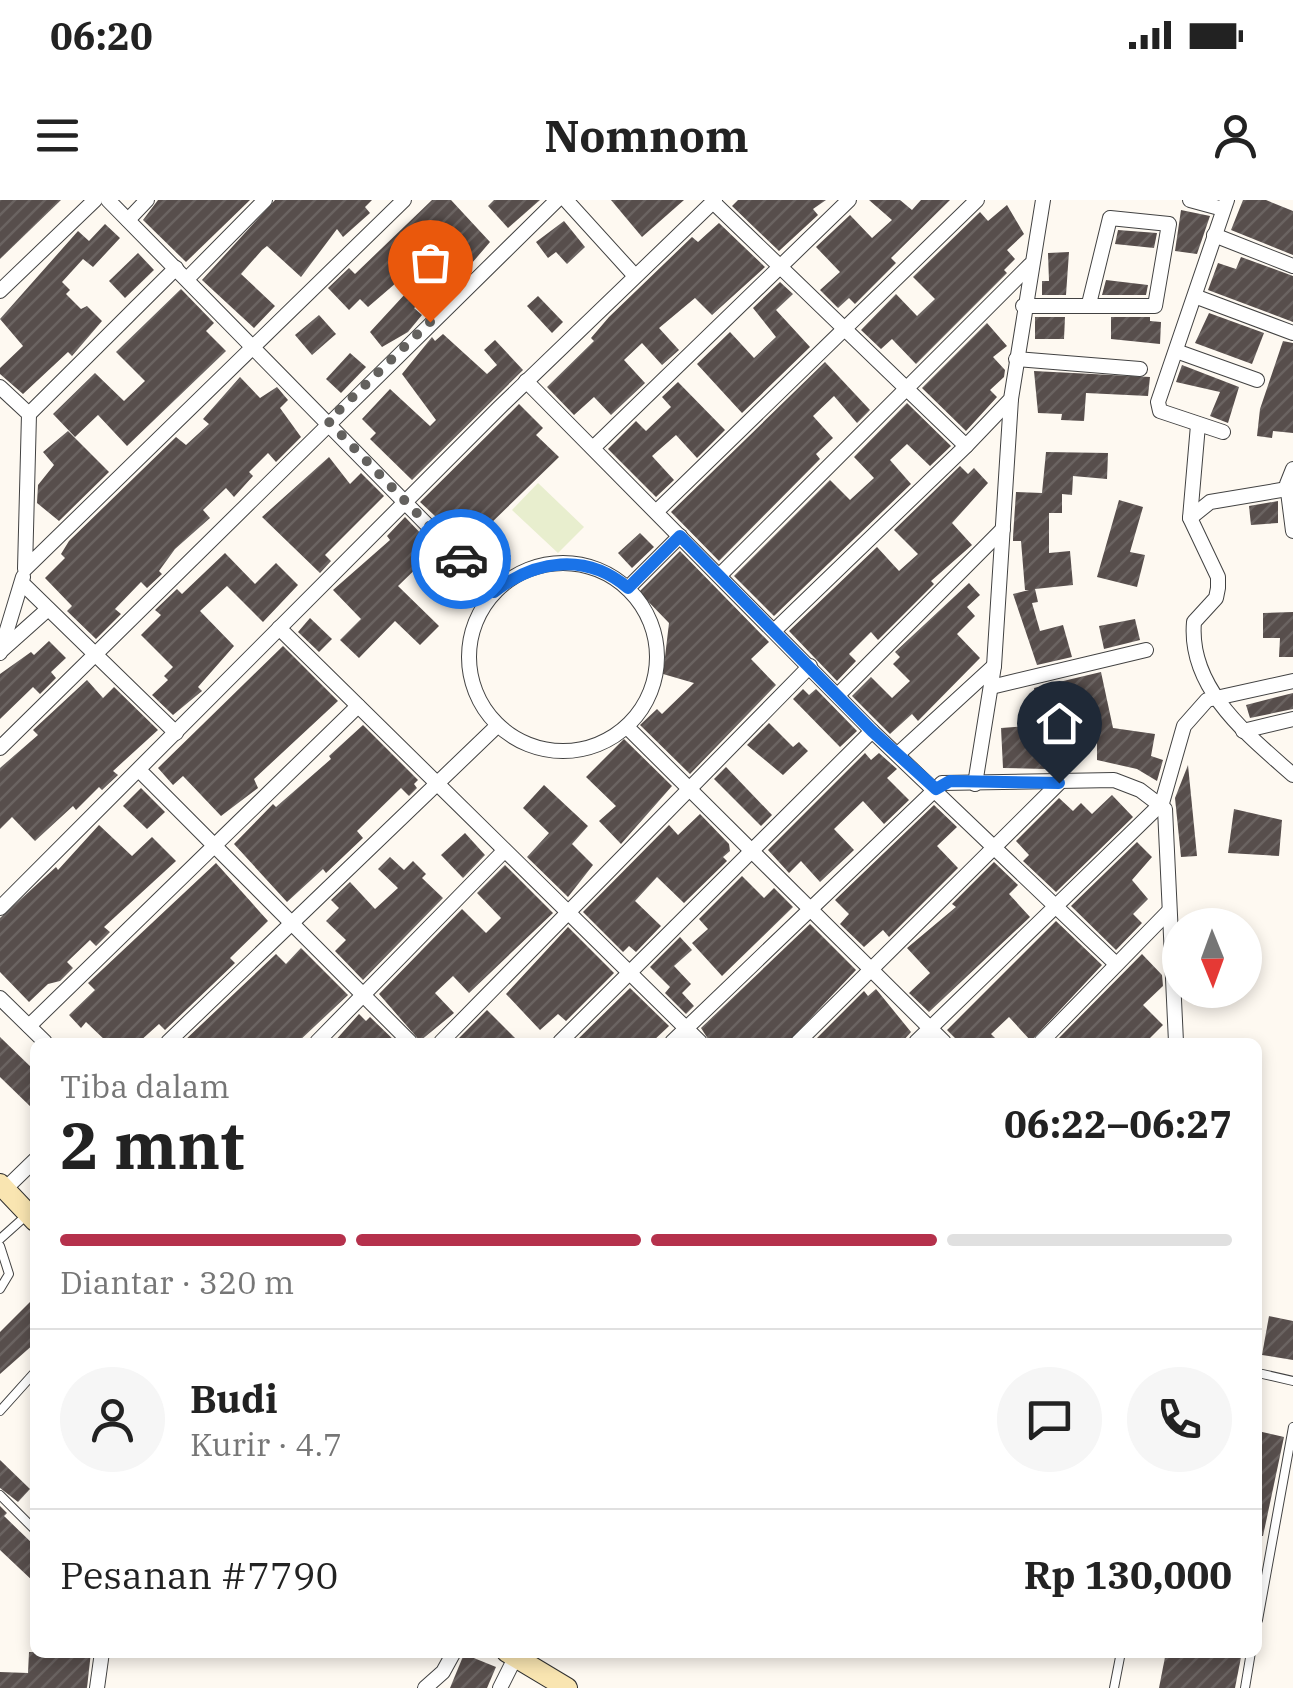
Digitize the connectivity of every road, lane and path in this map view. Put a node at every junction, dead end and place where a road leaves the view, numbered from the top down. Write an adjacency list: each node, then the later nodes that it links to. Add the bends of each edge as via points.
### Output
1 (95, 200): 21 (street)
2 (108, 200): 14 (street)
3 (147, 200): 14 (street)
4 (265, 200): 19 (street)
5 (404, 200): 27 (street)
6 (557, 200): 37 (street)
7 (566, 200): 20 (street)
8 (849, 200): 16 (street)
9 (977, 200): 25 (street)
10 (1043, 200): 17 (street)
11 (1190, 200): 13 (street)
12 (714, 201): 16 (street); 20 (street)
13 (1225, 205): 15 (street)
14 (128, 220): 19 (street)
15 (1214, 235): 18 (street); 22 (street)
16 (778, 265): 25 (street); 41 (street)
17 (1030, 265): 24 (street); 34 (street)
18 (1293, 266)
19 (182, 274): 27 (street); 36 (street)
20 (635, 276): 32 (street)
21 (0, 291)
22 (1197, 297): 26 (street); 28 (street)
23 (1089, 304): 23 (street, via 1110,218 1170,225 1154,306); 24 (street)
24 (1023, 306): 29 (street)
25 (842, 329): 34 (street); 45 (street)
26 (1293, 333)
27 (254, 346): 37 (street); 51 (street)
28 (1176, 351): 31 (street); 38 (street, via 1158,407)
29 (1016, 359): 30 (street); 35 (street)
30 (1140, 370)
31 (1256, 380)
32 (526, 382): 41 (street); 44 (street)
33 (0, 387): 36 (street)
34 (905, 389): 40 (street); 50 (street)
35 (1011, 400): 40 (street); 47 (street)
36 (29, 414): 51 (street)
37 (328, 421): 44 (street); 59 (street)
38 (1198, 425): 39 (street); 46 (street)
39 (1223, 432)
40 (966, 446): 56 (street)
41 (593, 448): 45 (street)
42 (1293, 469): 43 (street)
43 (1291, 498): 46 (street, via 1210,502); 48 (street)
44 (405, 502): 53 (street); 55 (street)
45 (657, 511): 49 (street)
46 (1190, 518): 65 (street, via 1218,576 1216,598 1198,615 1193,634)
47 (1003, 529): 61 (street); 64 (street)
48 (1293, 530)
49 (680, 536): 50 (street); 52 (street)
50 (720, 574): 56 (street)
51 (23, 576): 54 (street); 58 (street)
52 (628, 588): 53 (street, via 596,568 569,563 516,575); 69 (street, via 652,626 658,653 650,693)
53 (494, 592): 68 (street, via 476,616 468,660 479,703)
54 (48, 609): 58 (street); 59 (street)
55 (279, 628): 66 (street); 72 (street)
56 (775, 630): 60 (street)
57 (1146, 650): 63 (street)
58 (1, 652)
59 (94, 652): 72 (street); 73 (street)
60 (810, 666): 64 (street); 81 (street)
61 (994, 666): 63 (street); 74 (street)
62 (1293, 681): 65 (street)
63 (991, 687): 79 (street)
64 (838, 694): 71 (street)
65 (1206, 702): 70 (street); 82 (street, via 1184,726)
66 (358, 706): 77 (street); 83 (street)
67 (1293, 719): 70 (street)
68 (497, 726): 69 (street, via 548,751 590,747); 77 (street)
69 (627, 727): 81 (street)
70 (1243, 730): 76 (street)
71 (872, 731): 74 (street); 86 (street)
72 (176, 733): 75 (street)
73 (0, 748)
74 (898, 754): 80 (street)
75 (139, 770): 83 (street); 87 (street)
76 (1293, 775)
77 (437, 780): 85 (street); 93 (street)
78 (1059, 783): 79 (street); 82 (street, via 1123,781); 84 (street)
79 (975, 784): 80 (street)
80 (939, 786): 84 (street); 90 (street)
81 (690, 788): 86 (street); 91 (street)
82 (1162, 803): 88 (street); 89 (street)
83 (215, 847): 93 (street); 100 (street)
84 (994, 848): 89 (street); 95 (street)
85 (504, 850): 91 (street); 97 (street)
86 (752, 851): 90 (street); 96 (street)
87 (0, 908)
88 (1169, 908)
89 (1054, 910): 94 (street); 103 (street)
90 (812, 912): 95 (street); 102 (street)
91 (568, 914): 96 (street); 108 (street)
92 (1162, 918): 94 (street)
93 (293, 920): 97 (street); 105 (street)
94 (1116, 964): 115 (street)
95 (873, 971): 103 (street); 112 (street)
96 (628, 974): 102 (street); 109 (street)
97 (364, 996): 106 (street); 107 (street)
98 (0, 998): 100 (street)
99 (1175, 1008): 101 (street)
100 (29, 1026): 104 (street)
101 (1176, 1026): 116 (street); 117 (street)
102 (687, 1028): 110 (street); 111 (street)
103 (930, 1029): 113 (street); 114 (street)
104 (41, 1038)
105 (172, 1038)
106 (320, 1038)
107 (406, 1038)
108 (445, 1038)
109 (564, 1038)
110 (676, 1038)
111 (696, 1038)
112 (802, 1038)
113 (920, 1038)
114 (940, 1038)
115 (1045, 1038)
116 (1164, 1038)
117 (1176, 1038)
118 (30, 1164): 119 (street)
119 (2, 1186): 120 (main road)
120 (30, 1210): 121 (lane)
121 (0, 1243): 122 (lane, via 8,1274)
122 (0, 1289)
123 (1262, 1375): 125 (lane)
124 (30, 1378): 126 (lane)
125 (1293, 1381)
126 (0, 1411)
127 (1293, 1427): 130 (lane)
128 (0, 1495): 129 (lane)
129 (30, 1525)
130 (1262, 1598)
131 (101, 1658): 137 (street)
132 (451, 1658): 138 (street)
133 (510, 1658): 139 (street)
134 (515, 1658): 140 (main road)
135 (1120, 1658): 141 (lane)
136 (1250, 1658): 142 (lane)
137 (97, 1688)
138 (424, 1688)
139 (500, 1688)
140 (568, 1688)
141 (1114, 1688)
142 (1244, 1688)

